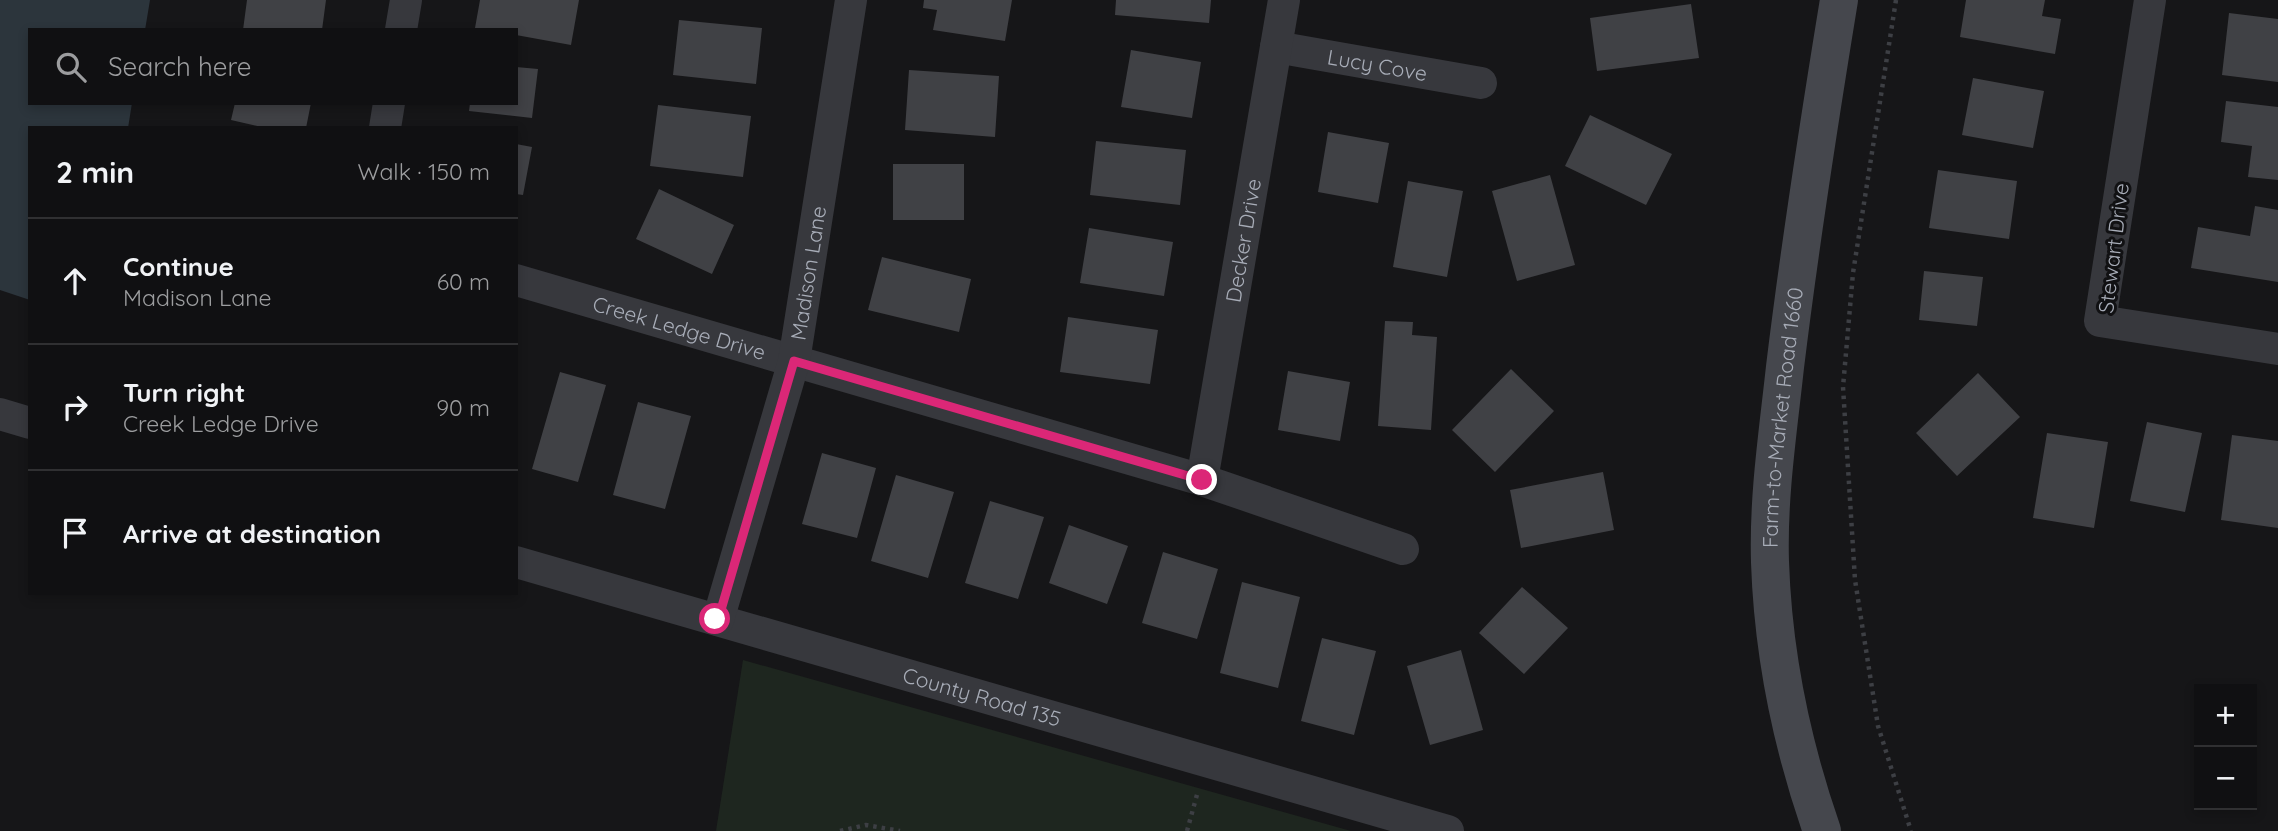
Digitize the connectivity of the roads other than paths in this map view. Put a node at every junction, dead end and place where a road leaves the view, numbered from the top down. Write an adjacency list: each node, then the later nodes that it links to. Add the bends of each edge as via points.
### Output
1 (406, 0): 6 (street)
2 (851, 0): 13 (street, Madison Lane)
3 (1284, 0): 7 (street, Decker Drive)
4 (1839, 0): 21 (main road, Farm-to-Market Road 1660, via 1802,222 1771,485 1770,563 1786,692 1800,766)
5 (2150, 0): 12 (street, Stewart Drive, via 2100,321)
6 (401, 28)
7 (1276, 47): 8 (street, Lucy Cove); 16 (street, Decker Drive)
8 (1480, 83)
9 (389, 105): 10 (street)
10 (385, 126)
11 (518, 281): 13 (street, Creek Ledge Drive)
12 (2278, 349)
13 (794, 361): 16 (street, Creek Ledge Drive); 19 (street, Madison Lane)
14 (0, 414): 15 (street)
15 (28, 422)
16 (1202, 480): 17 (street, Creek Ledge Drive)
17 (1403, 549)
18 (518, 563): 19 (street, County Road 135)
19 (718, 620): 20 (street, County Road 135)
20 (1448, 831)
21 (1822, 831)

